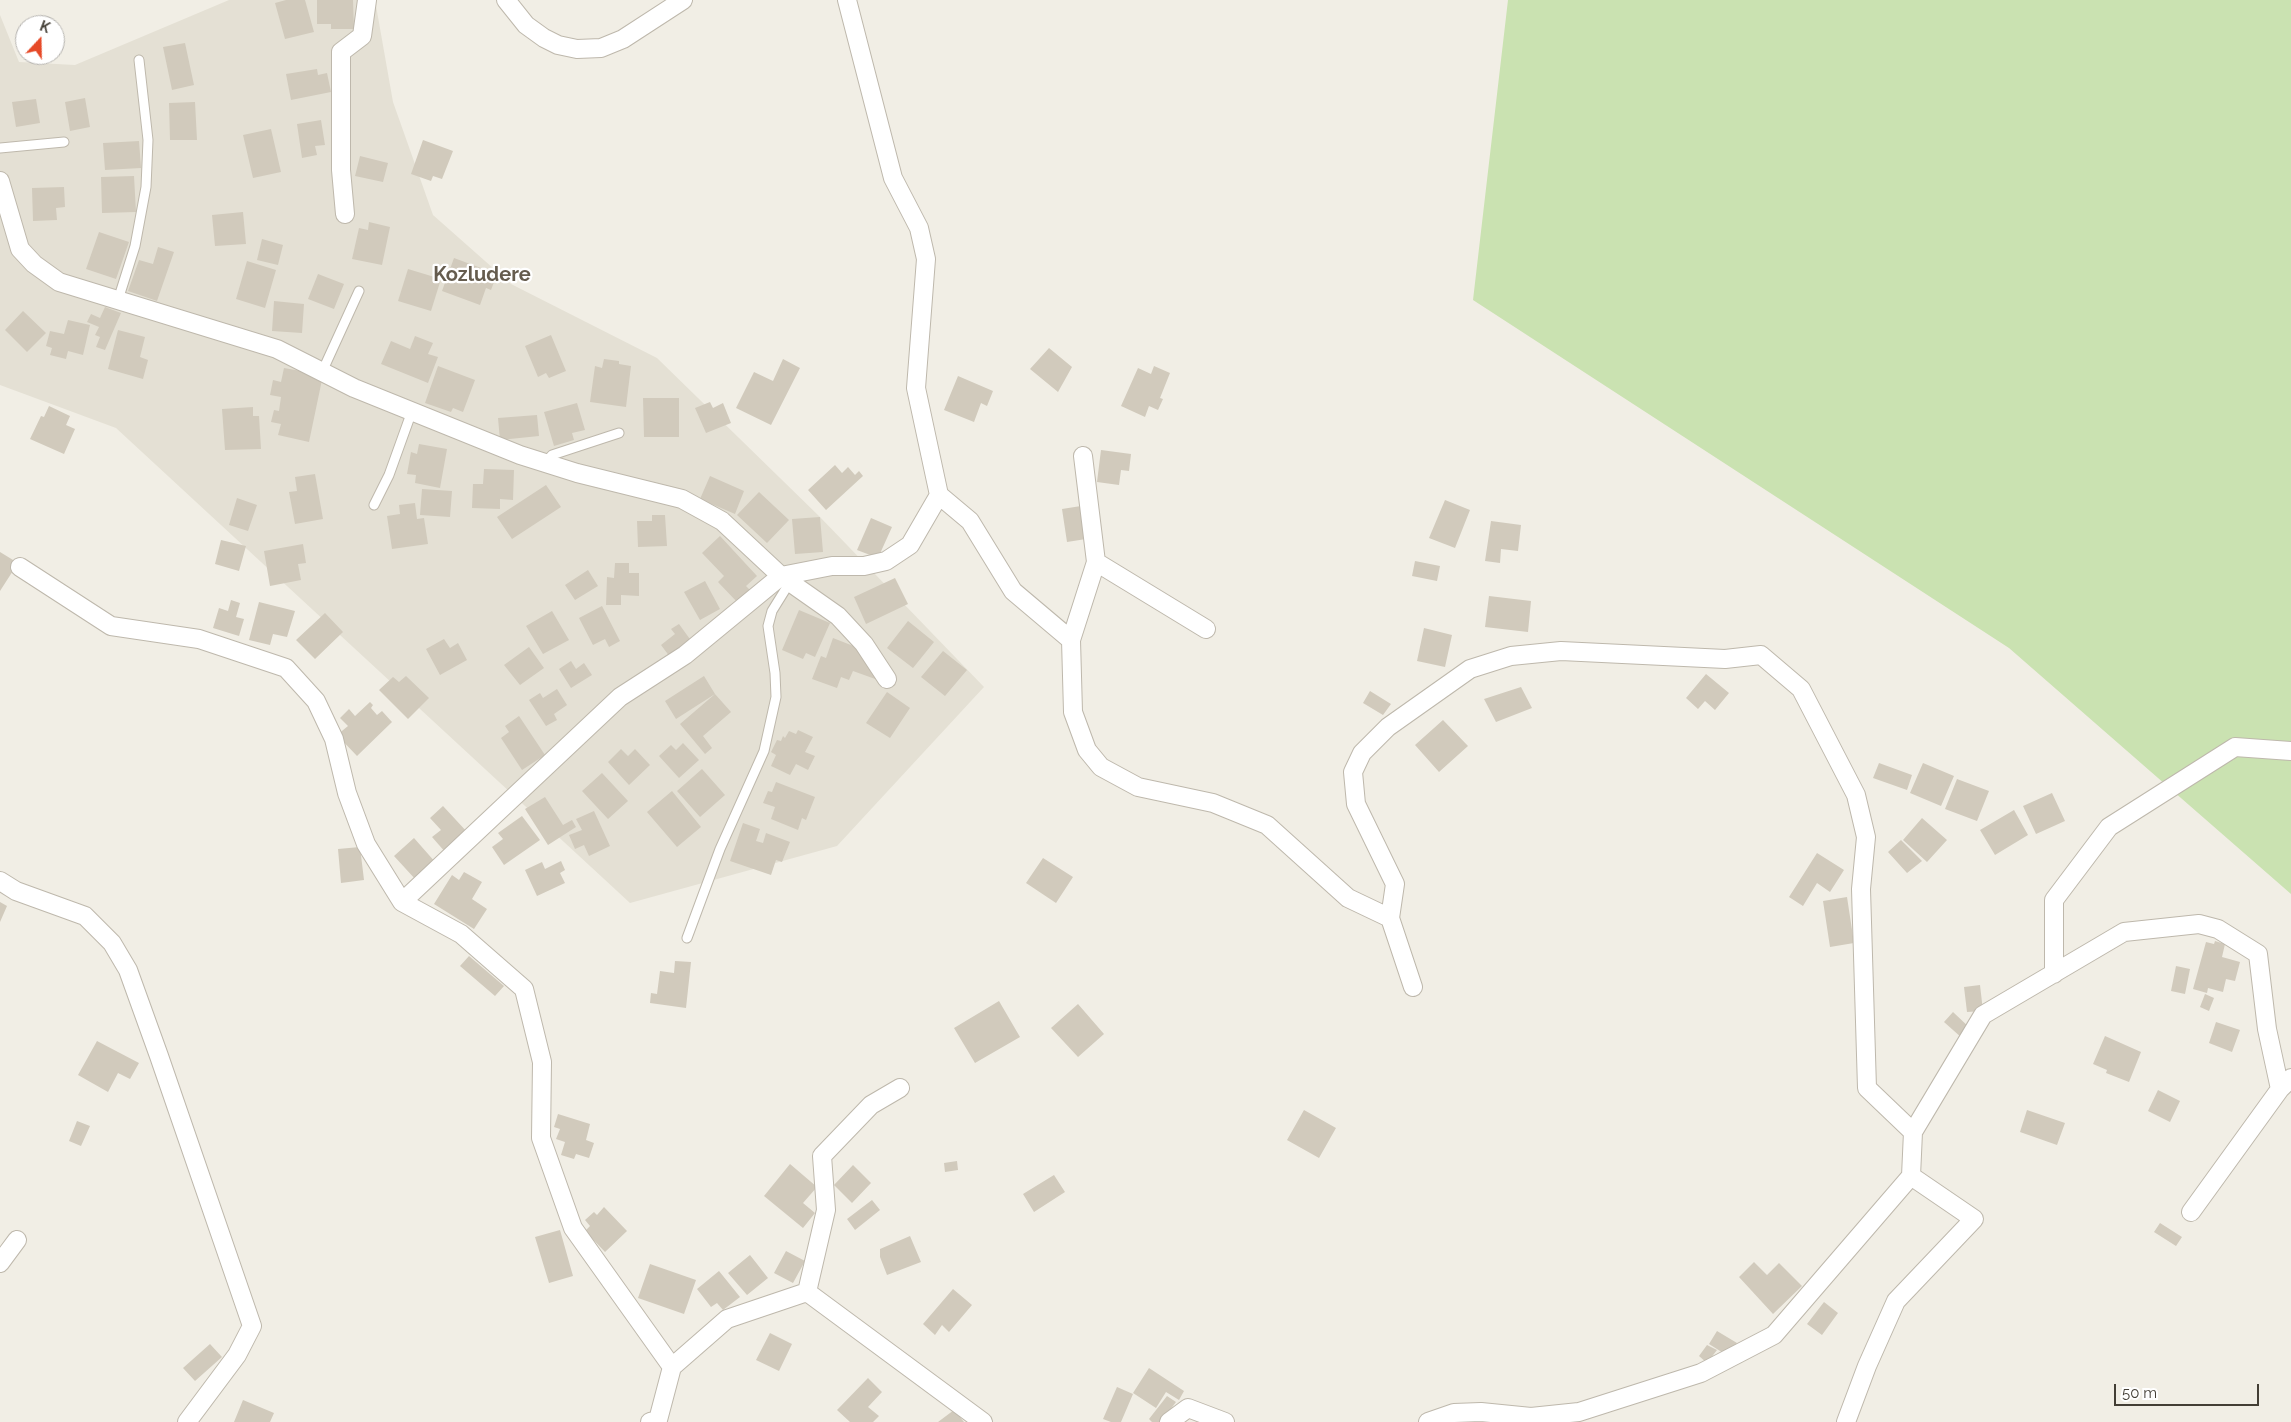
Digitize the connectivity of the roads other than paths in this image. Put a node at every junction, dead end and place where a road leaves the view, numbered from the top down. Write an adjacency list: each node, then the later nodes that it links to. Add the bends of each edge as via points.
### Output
1 (367, 0): 9 (street, via 362,36 341,52)
2 (506, 0): 3 (street, via 526,25 544,38 577,49 601,48 623,39)
3 (683, 0)
4 (847, 0): 17 (street, via 893,178 920,228 926,259 916,388)
5 (139, 60): 11 (lane, via 148,140 146,187 135,246)
6 (64, 142): 7 (lane)
7 (0, 148)
8 (0, 181): 11 (street, via 20,249 34,264 59,282)
9 (345, 214)
10 (359, 292): 12 (lane)
11 (118, 300): 12 (street, via 278,350)
12 (322, 372): 13 (street)
13 (412, 411): 16 (street); 18 (lane, via 389,475)
14 (619, 433): 16 (lane, via 552,455)
15 (1083, 456): 19 (street)
16 (545, 463): 21 (street, via 682,499 722,521)
17 (939, 496): 21 (street, via 910,545 886,561 864,566 832,566); 23 (street, via 970,521 1013,591)
18 (374, 504)
19 (1096, 562): 22 (street); 23 (street)
20 (20, 567): 27 (street, via 111,626 198,639 286,668 320,709 334,739 347,794 366,844)
21 (785, 579): 24 (street, via 838,616 864,644); 27 (street, via 685,655 620,697); 29 (lane, via 768,626 776,697 764,751 720,849)
22 (1206, 629)
23 (1071, 640): 28 (street, via 1073,712 1087,750 1101,767 1138,787 1213,803 1267,825 1348,898)
24 (887, 679)
25 (2291, 751): 30 (street, via 2235,747 2109,826 2054,900)
26 (0, 881): 41 (street, via 16,891 85,916 112,943 128,970 159,1056 252,1326 237,1355)
27 (402, 902): 40 (street, via 461,934 524,988 542,1062 540,1138 573,1228)
28 (1390, 918): 31 (street); 34 (street, via 1396,884 1356,804 1353,772 1362,753 1388,727 1470,670 1511,656 1561,651 1725,659 1761,655 1801,689 1856,795 1866,837 1861,889 1867,1088)
29 (687, 938)
30 (2054, 974): 32 (street, via 2124,932 2199,924 2218,928 2258,954 2267,1029); 34 (street, via 1983,1015)
31 (1413, 987)
32 (2286, 1084): 36 (street)
33 (900, 1088): 39 (street, via 871,1105 822,1156 826,1210)
34 (1913, 1132): 35 (street)
35 (1911, 1176): 46 (street, via 1774,1335 1701,1373 1579,1412 1531,1418 1481,1412 1454,1413); 47 (street, via 1974,1219 1896,1301)
36 (2191, 1212)
37 (17, 1240): 38 (street)
38 (0, 1263)
39 (807, 1292): 40 (street, via 727,1319); 43 (street)
40 (672, 1367): 42 (street, via 658,1420)
41 (188, 1422)
42 (650, 1422)
43 (983, 1422)
44 (1170, 1422): 45 (street, via 1188,1408)
45 (1225, 1422)
46 (1428, 1422)
47 (1846, 1422)

